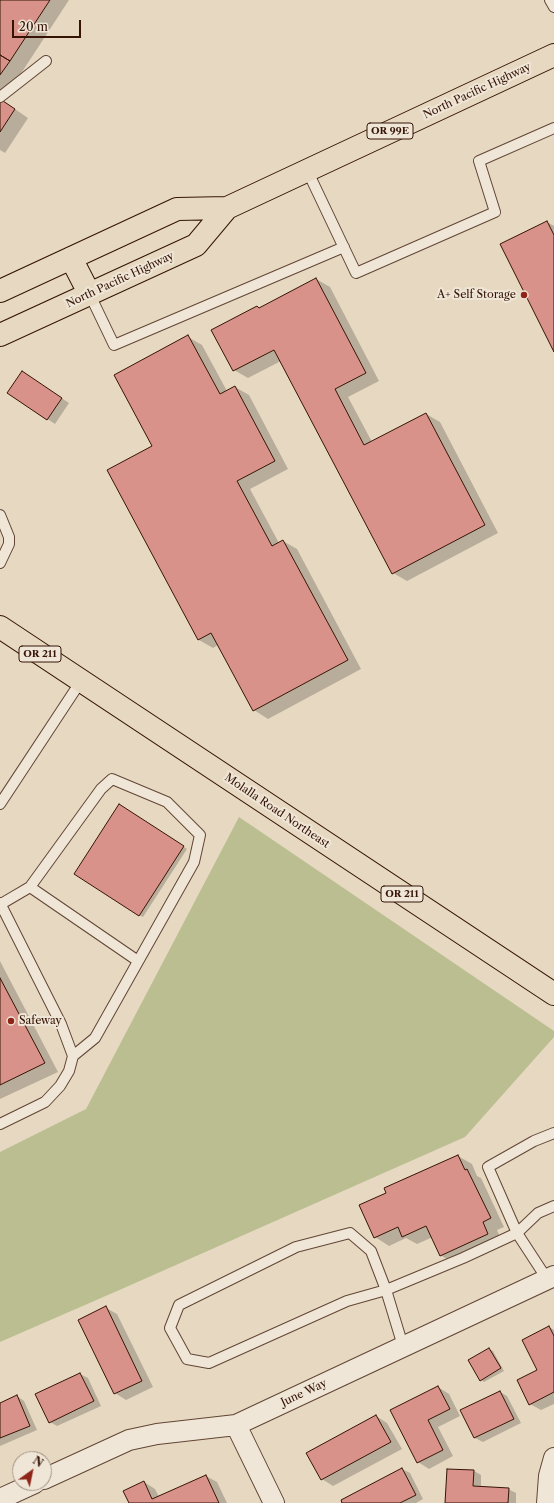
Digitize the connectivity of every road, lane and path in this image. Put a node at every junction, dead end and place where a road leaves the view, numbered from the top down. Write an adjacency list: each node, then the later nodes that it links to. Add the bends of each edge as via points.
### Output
1 (550, 0): 2 (lane)
2 (554, 7)
3 (554, 54): 7 (main road, North Pacific Highway / OR 99E)
4 (46, 61): 5 (lane)
5 (0, 97)
6 (554, 128): 9 (lane, via 479,161 495,212 356,273)
7 (307, 170): 8 (main road, North Pacific Highway / OR 99E); 9 (lane)
8 (227, 208): 10 (main road, North Pacific Highway / OR 99E, via 177,209); 12 (main road, North Pacific Highway / OR 99E, via 196,245)
9 (344, 247): 12 (lane, via 114,345)
10 (71, 258): 11 (main road, North Pacific Highway / OR 99E); 12 (main road)
11 (0, 291)
12 (90, 295): 13 (main road, North Pacific Highway / OR 99E)
13 (0, 336)
14 (0, 515): 15 (lane, via 9,537 9,544)
15 (0, 563)
16 (0, 627): 17 (main road, Molalla Road Northeast / OR 211)
17 (81, 681): 18 (lane); 22 (main road, Molalla Road Northeast / OR 211)
18 (0, 804)
19 (30, 887): 20 (lane); 21 (lane); 21 (lane, via 101,789 112,779 168,802 200,835 194,862)
20 (0, 904): 23 (lane, via 61,1024)
21 (138, 962): 23 (lane, via 95,1038)
22 (554, 994)
23 (73, 1056): 24 (lane, via 69,1071 60,1086 45,1102)
24 (0, 1124)
25 (554, 1133): 27 (lane, via 534,1141 488,1167)
26 (554, 1206): 27 (lane, via 538,1213)
27 (517, 1233): 28 (lane); 29 (lane)
28 (550, 1277): 30 (street, June Way)
29 (386, 1290): 29 (lane, via 371,1251 350,1233 296,1247 179,1305 170,1328 187,1359 210,1363 347,1301); 30 (lane)
30 (403, 1346): 31 (street, June Way)
31 (236, 1424): 33 (street, June Way, via 129,1440); 36 (street)
32 (554, 1458): 37 (street, via 549,1476)
33 (52, 1475)
34 (18, 1491): 35 (street)
35 (0, 1499)
36 (274, 1503)
37 (547, 1503)

